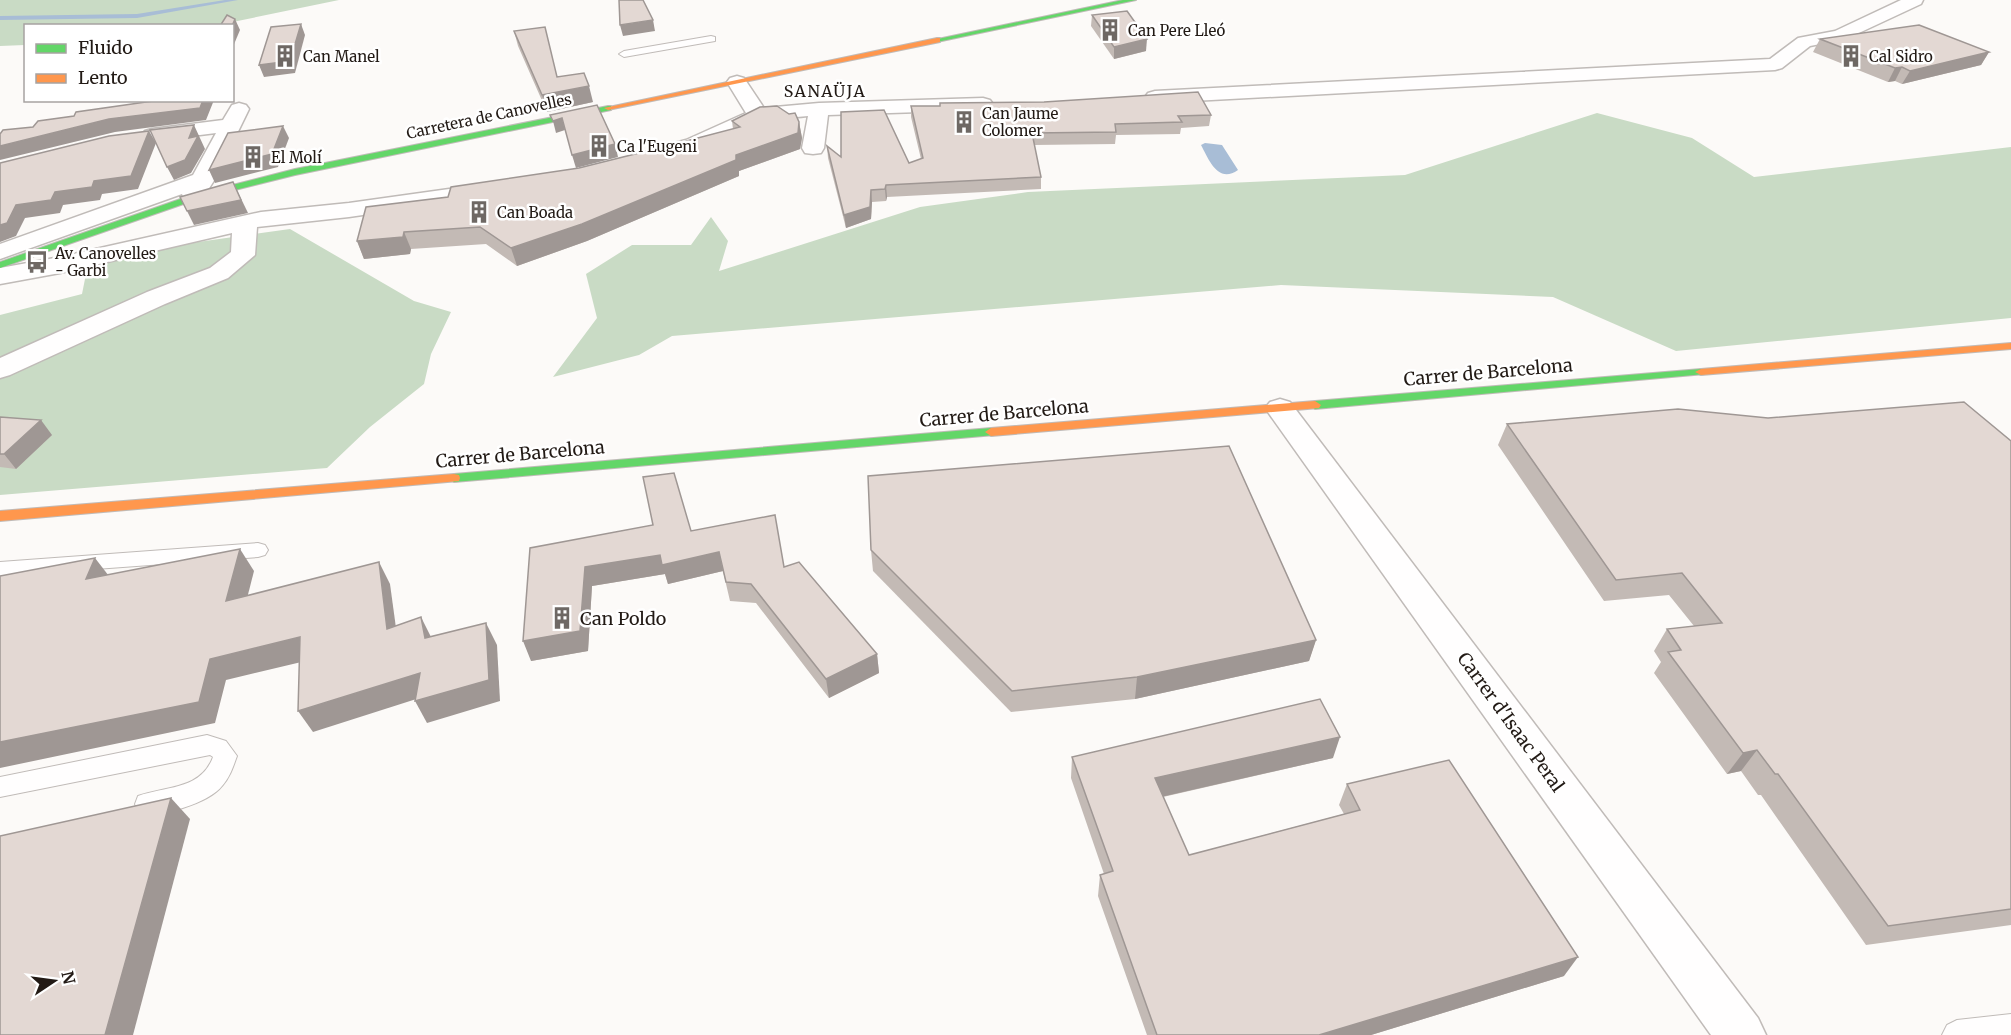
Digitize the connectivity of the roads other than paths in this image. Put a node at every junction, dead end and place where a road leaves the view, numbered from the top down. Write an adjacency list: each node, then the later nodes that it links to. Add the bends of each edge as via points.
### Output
1 (1133, 0): 5 (street, Carretera de Canovelles)
2 (1915, 0): 6 (street, via 1840,35 1804,42 1774,64)
3 (711, 39): 4 (lane)
4 (624, 54)
5 (737, 82): 9 (street); 14 (street, Carretera de Canovelles, via 295,172)
6 (1137, 98)
7 (1005, 104): 8 (street)
8 (819, 110): 9 (street); 11 (street)
9 (758, 115): 12 (street, via 694,145)
10 (127, 139): 14 (street, via 235,116)
11 (813, 148)
12 (660, 154)
13 (515, 186): 15 (street)
14 (198, 188): 16 (street); 17 (street, Carretera de Canovelles)
15 (245, 222): 18 (street); 20 (street, via 243,255 219,273)
16 (0, 252)
17 (0, 265)
18 (0, 276)
19 (2011, 346): 21 (street, Carrer de Barcelona)
20 (0, 369)
21 (1280, 408): 22 (street, Carrer de Barcelona); 28 (street, Carrer d'Isaac Peral)
22 (0, 516)
23 (258, 550): 24 (lane)
24 (0, 569)
25 (0, 787): 26 (lane, via 207,745 216,745 225,756 218,776 204,788)
26 (128, 808)
27 (2011, 1028): 29 (lane)
28 (1741, 1035)
29 (1957, 1035)

